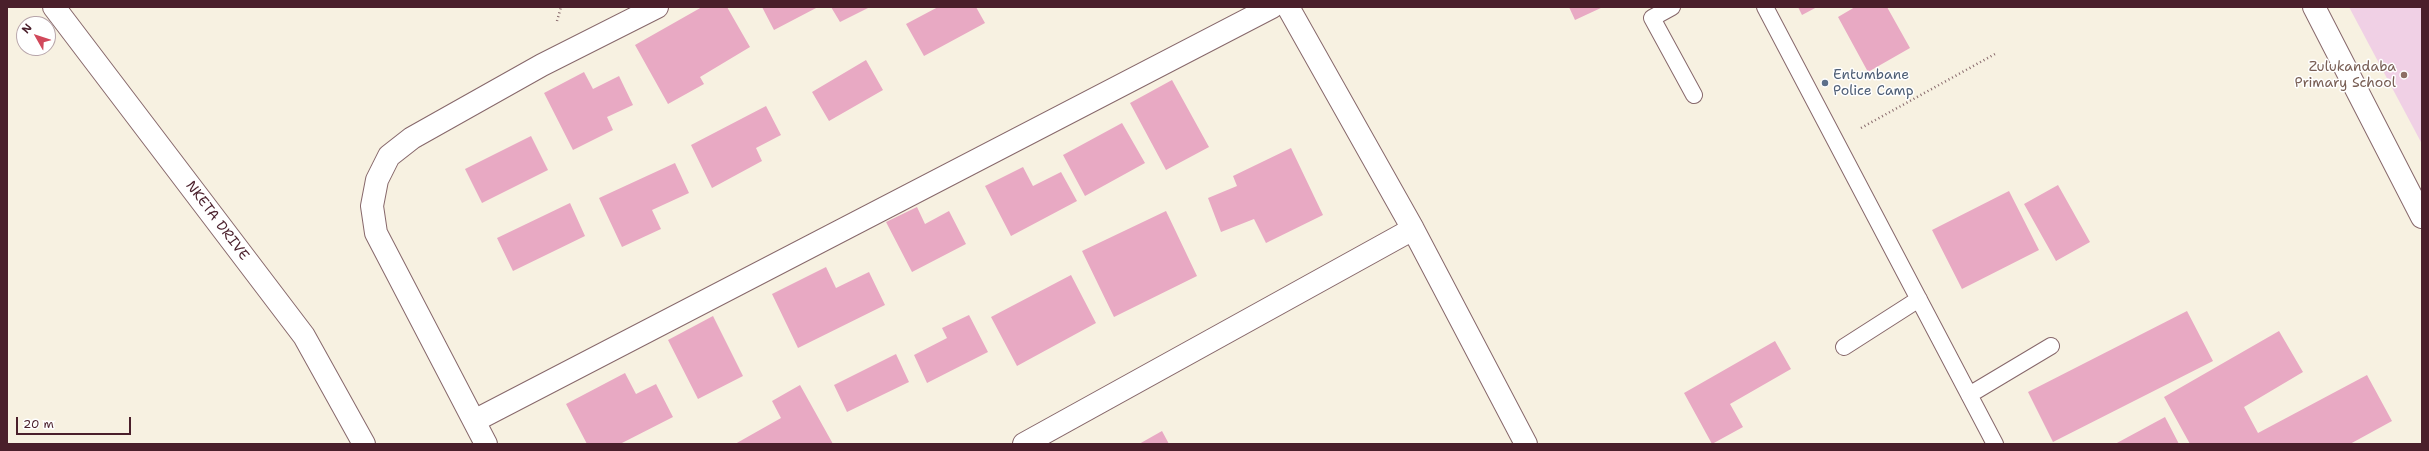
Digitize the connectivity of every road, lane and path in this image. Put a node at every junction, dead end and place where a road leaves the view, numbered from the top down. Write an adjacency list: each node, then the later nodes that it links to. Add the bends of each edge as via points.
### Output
1 (54, 7): 18 (street, NKETA DRIVE, via 304,336)
2 (657, 7): 17 (street, via 542,65 412,138 389,156 377,180 372,206 376,233)
3 (1272, 7): 17 (street)
4 (1288, 7): 12 (street)
5 (1672, 7): 9 (lane, via 1652,18)
6 (1765, 7): 10 (lane)
7 (2314, 7): 11 (street)
8 (1995, 54): 10 (path)
9 (1694, 95)
10 (1836, 142): 13 (lane)
11 (2422, 217)
12 (1413, 230): 20 (street); 21 (street)
13 (1919, 299): 15 (lane); 16 (lane)
14 (2051, 346): 16 (lane)
15 (1844, 347)
16 (1969, 394): 22 (lane)
17 (474, 421): 19 (street)
18 (364, 444)
19 (486, 444)
20 (1024, 444)
21 (1526, 444)
22 (1995, 444)

